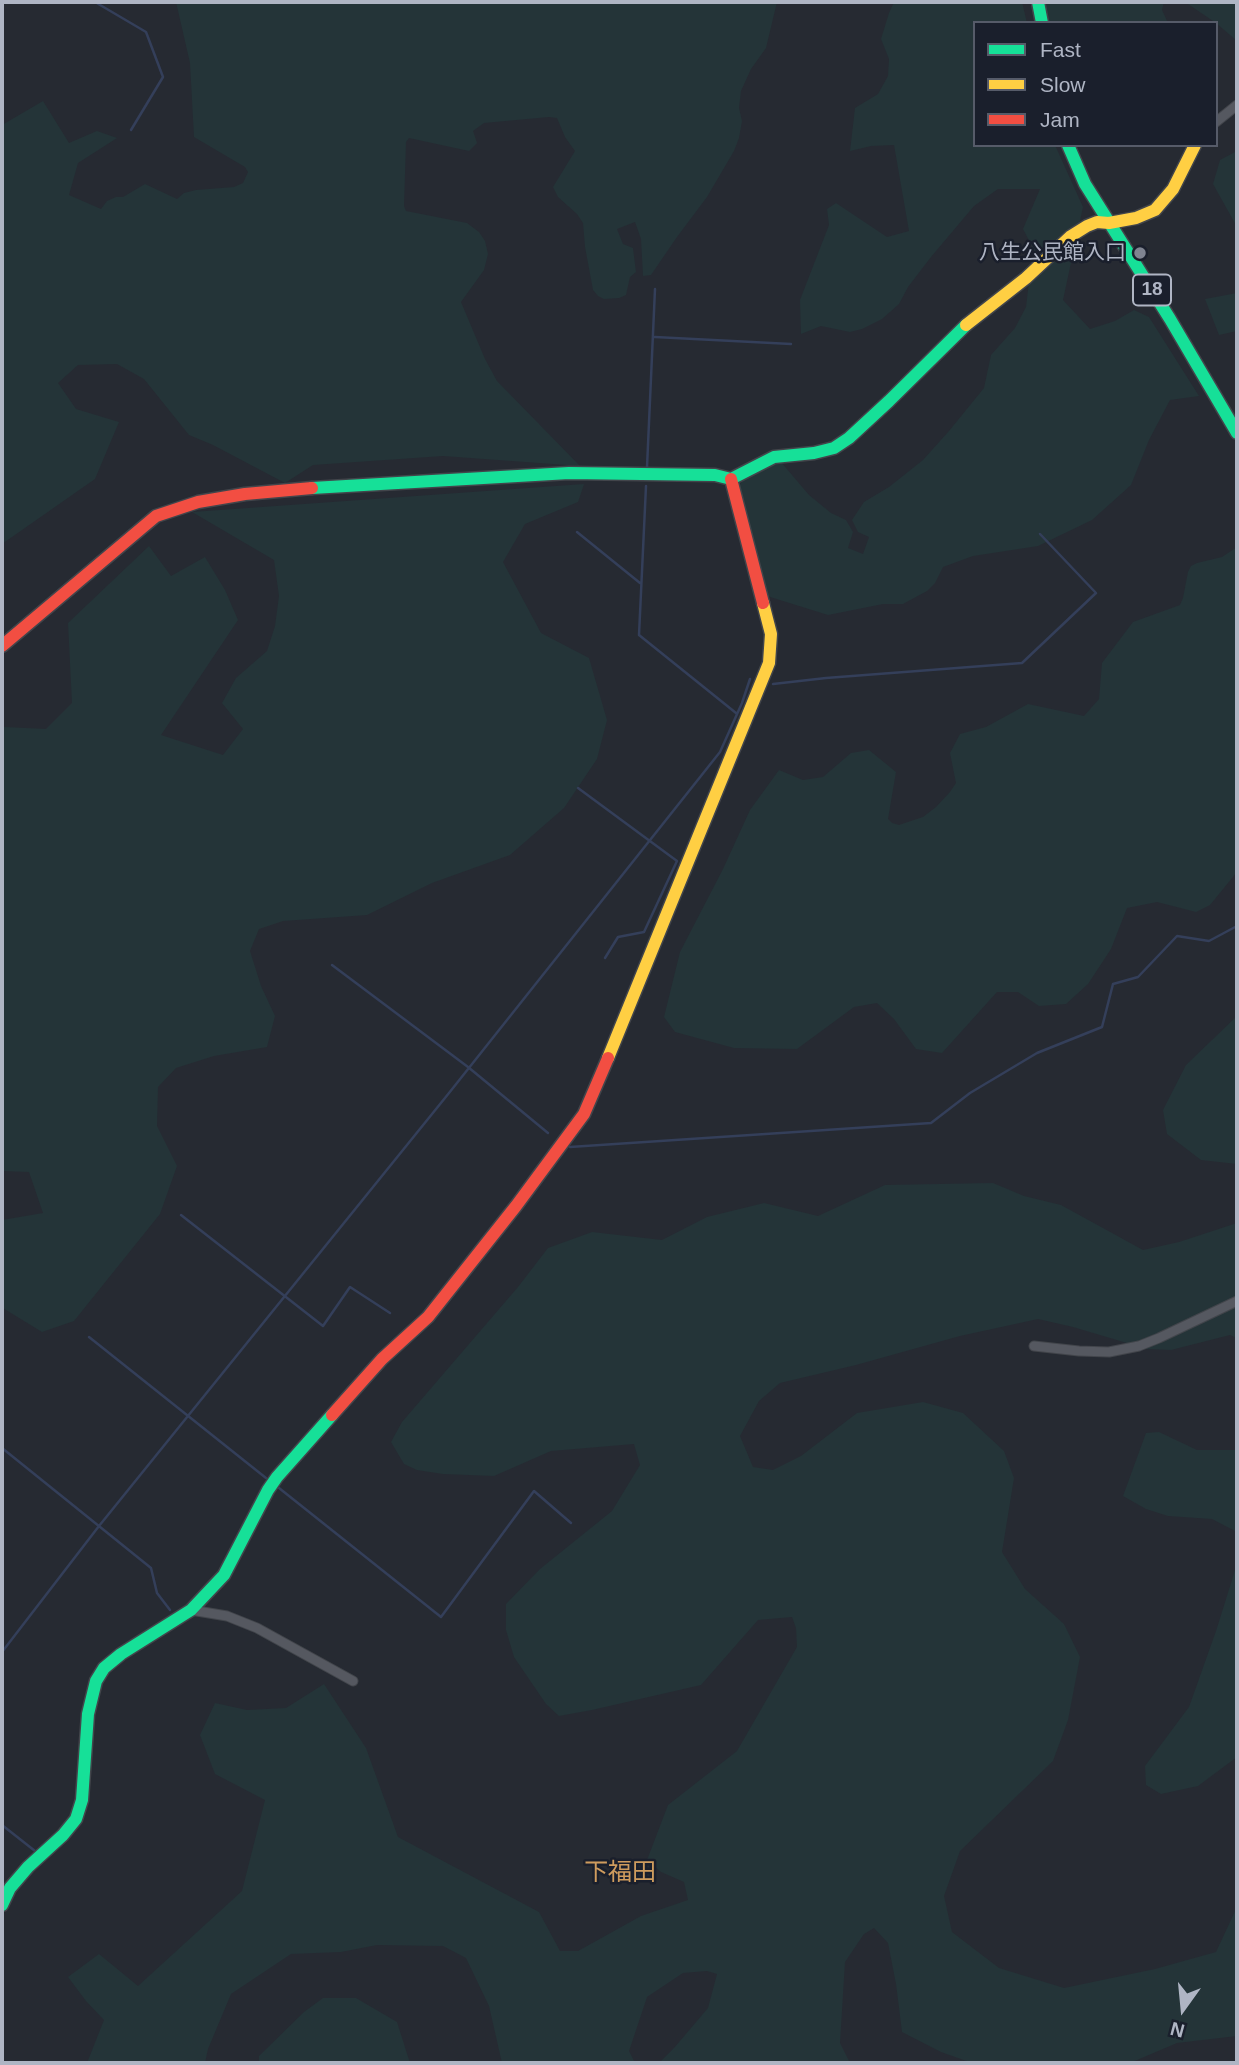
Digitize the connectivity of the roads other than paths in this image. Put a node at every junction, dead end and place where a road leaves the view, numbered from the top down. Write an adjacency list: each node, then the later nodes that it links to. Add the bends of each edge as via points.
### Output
1 (1038, 2): 2 (street)
2 (1041, 21)
3 (1237, 105): 4 (street)
4 (1218, 120)
5 (1069, 147): 7 (street, 18)
6 (1194, 147): 7 (street, via 1155,210)
7 (1109, 223): 8 (street, 18); 9 (street, via 1097,222 1071,236 962,328 849,438 834,448 774,457)
8 (1237, 433)
9 (731, 479): 10 (street, via 686,474 516,475 323,487 198,502 156,516); 13 (street, via 771,634 769,663 593,1097 516,1206 428,1317 382,1359 277,1477 224,1575)
10 (2, 646)
11 (1237, 1301): 12 (street, via 1139,1346 1109,1352)
12 (1034, 1346)
13 (191, 1610): 14 (street, via 227,1616 257,1628); 15 (street, via 104,1668 88,1714 82,1800 76,1819 28,1867)
14 (353, 1681)
15 (2, 1905)

